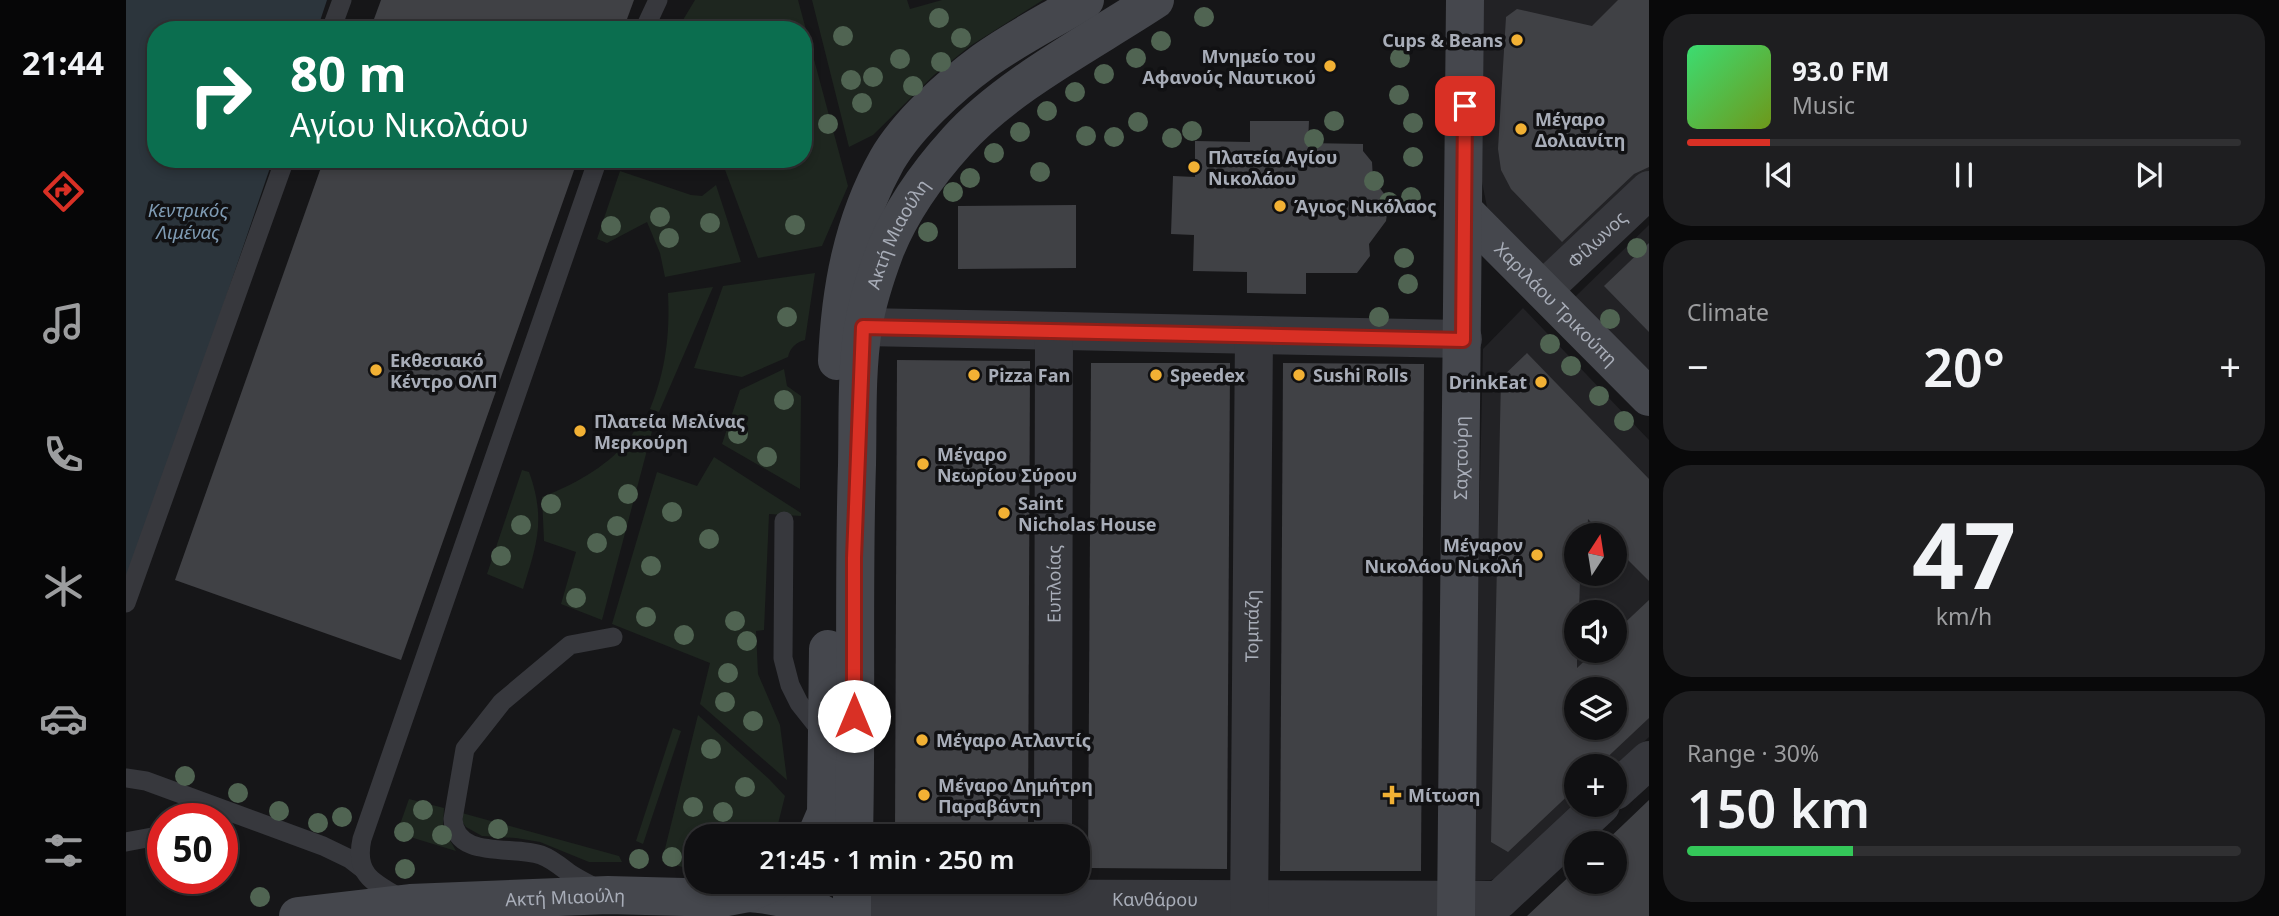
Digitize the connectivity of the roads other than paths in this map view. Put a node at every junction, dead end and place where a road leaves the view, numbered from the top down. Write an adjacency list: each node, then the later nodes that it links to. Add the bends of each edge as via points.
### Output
1 (342, 0): 6 (lane)
2 (658, 0): 7 (lane)
3 (1085, 0): 21 (main road, Ακτή Μιαούλη, via 985,61 930,108 888,159 861,216 840,308)
4 (1155, 0): 13 (main road, Ακτή Μιαούλη, via 1050,67 958,139 898,222)
5 (1465, 0): 11 (main road, Σαχτούρη)
6 (334, 21)
7 (648, 21)
8 (282, 168): 19 (lane)
9 (595, 168): 33 (lane, via 362,839)
10 (1649, 190): 12 (street, Φίλωνος)
11 (1464, 211): 12 (main road, Χαριλάου Τρικούπη); 16 (main road, Σαχτούρη)
12 (1544, 290): 17 (main road, Χαριλάου Τρικούπη)
13 (863, 327): 14 (street); 29 (main road, Ακτή Μιαούλη, via 854,558)
14 (1055, 331): 15 (street); 30 (street, Ευπλοίας)
15 (1254, 335): 16 (street); 39 (street, Τομπάζη)
16 (1463, 340): 40 (main road, Σαχτούρη)
17 (1649, 397)
18 (784, 521): 21 (lane, via 783,658 799,703)
19 (126, 603)
20 (613, 637): 36 (lane, via 570,645 502,702 465,749 453,819 457,834 471,845 536,853)
21 (827, 738): 28 (main road, Ακτή Μιαούλη)
22 (1649, 760): 24 (street)
23 (126, 778): 25 (lane, via 146,781)
24 (1627, 780)
25 (194, 803)
26 (1590, 817): 41 (street)
27 (238, 822): 33 (lane, via 323,846)
28 (821, 824)
29 (854, 824)
30 (1053, 824)
31 (147, 838): 32 (lane)
32 (126, 842)
33 (363, 869): 42 (lane)
34 (738, 894): 36 (main road, Ακτή Μιαούλη, via 722,898)
35 (768, 894): 38 (main road, Ακτή Μιαούλη)
36 (608, 895): 42 (main road, Ακτή Μιαούλη)
37 (1053, 899): 38 (street, Κανθάρου); 39 (street, Κανθάρου)
38 (845, 903)
39 (1249, 907): 40 (street, Κανθάρου)
40 (1456, 908): 41 (street, Κανθάρου)
41 (1507, 908)
42 (401, 910): 43 (main road, Ακτή Μιαούλη)
43 (298, 916)

